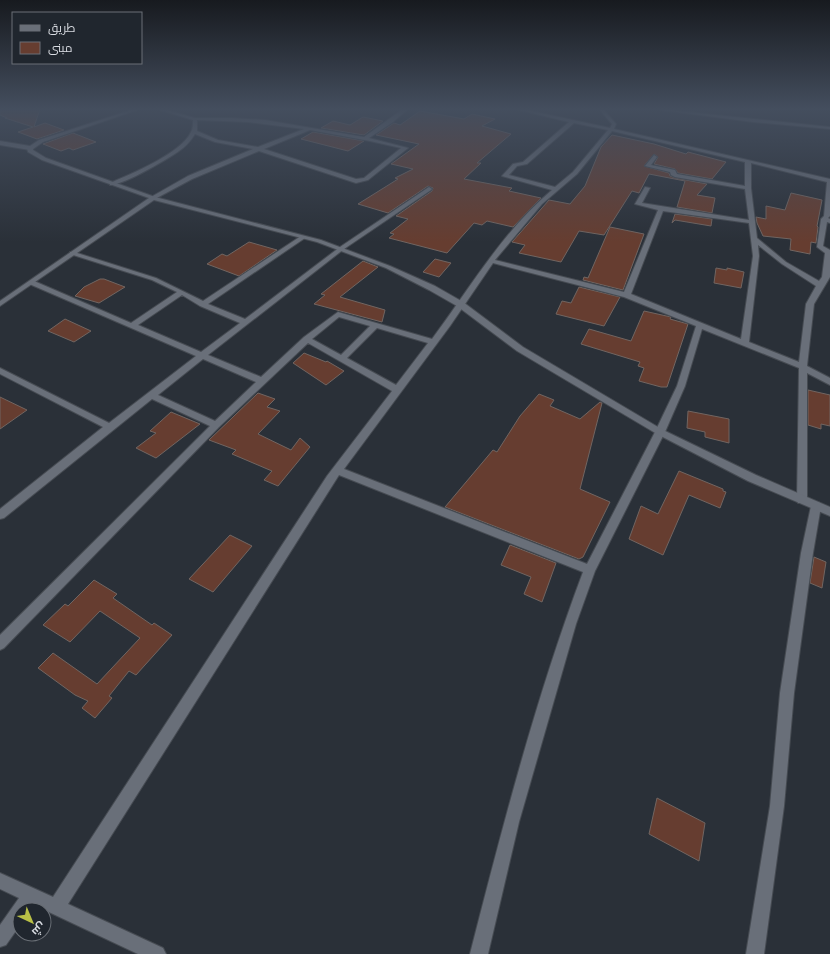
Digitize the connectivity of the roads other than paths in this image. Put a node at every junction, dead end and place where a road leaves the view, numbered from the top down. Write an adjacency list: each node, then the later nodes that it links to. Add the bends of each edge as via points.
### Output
1 (34, 154): 11 (street)
2 (171, 154): 11 (street, via 149,168)
3 (250, 154): 16 (street, via 214,167)
4 (270, 154): 5 (street, via 356,182 366,180)
5 (398, 154)
6 (536, 154): 15 (street, via 525,163 515,165 505,176)
7 (591, 154): 15 (street)
8 (715, 154): 10 (street)
9 (654, 156): 13 (street, via 648,166 672,171 675,175)
10 (748, 161): 13 (street); 18 (street, via 830,181)
11 (112, 184): 16 (street)
12 (648, 188): 17 (street, via 638,204)
13 (748, 188): 19 (street)
14 (429, 189): 22 (street)
15 (556, 189): 24 (street, via 540,203)
16 (153, 198): 20 (street); 23 (street)
17 (661, 209): 19 (street); 28 (street)
18 (827, 220): 26 (street, via 820,247 828,252 826,277)
19 (752, 222): 21 (street)
20 (303, 237): 22 (street); 30 (street)
21 (754, 239): 26 (street, via 784,263); 38 (street, via 756,266)
22 (342, 248): 31 (street, via 406,274); 32 (street)
23 (72, 253): 25 (street); 27 (street, via 154,279)
24 (490, 261): 28 (street); 31 (street)
25 (31, 283): 29 (street); 34 (street)
26 (820, 285): 41 (street, via 810,304)
27 (182, 292): 30 (street); 34 (street)
28 (627, 294): 33 (street)
29 (0, 304)
30 (203, 304): 32 (street)
31 (460, 304): 37 (street); 49 (street, via 520,349)
32 (245, 322): 39 (street)
33 (700, 324): 38 (street); 49 (street, via 681,386)
34 (133, 325): 39 (street)
35 (375, 325): 36 (street, via 338,314); 37 (street); 40 (street)
36 (307, 339): 40 (street); 43 (street)
37 (433, 342): 45 (street)
38 (745, 342): 41 (street)
39 (202, 355): 43 (street); 46 (street)
40 (342, 358): 45 (street)
41 (803, 367): 44 (street); 51 (street)
42 (0, 371): 48 (street)
43 (262, 381): 47 (street)
44 (830, 382)
45 (396, 389): 50 (street)
46 (151, 396): 47 (street); 48 (street)
47 (216, 425): 56 (street)
48 (110, 427): 54 (street)
49 (660, 432): 51 (street); 55 (street)
50 (337, 470): 55 (street); 60 (street)
51 (802, 500): 52 (street)
52 (816, 506): 53 (street); 65 (street, via 787,693 777,806)
53 (830, 512)
54 (0, 514)
55 (590, 570): 64 (street, via 560,656 511,822)
56 (0, 644)
57 (0, 881): 58 (street)
58 (31, 896): 59 (street); 60 (street)
59 (26, 902)
60 (56, 908): 63 (street)
61 (12, 922): 62 (street)
62 (0, 939)
63 (158, 954)
64 (479, 954)
65 (755, 954)

